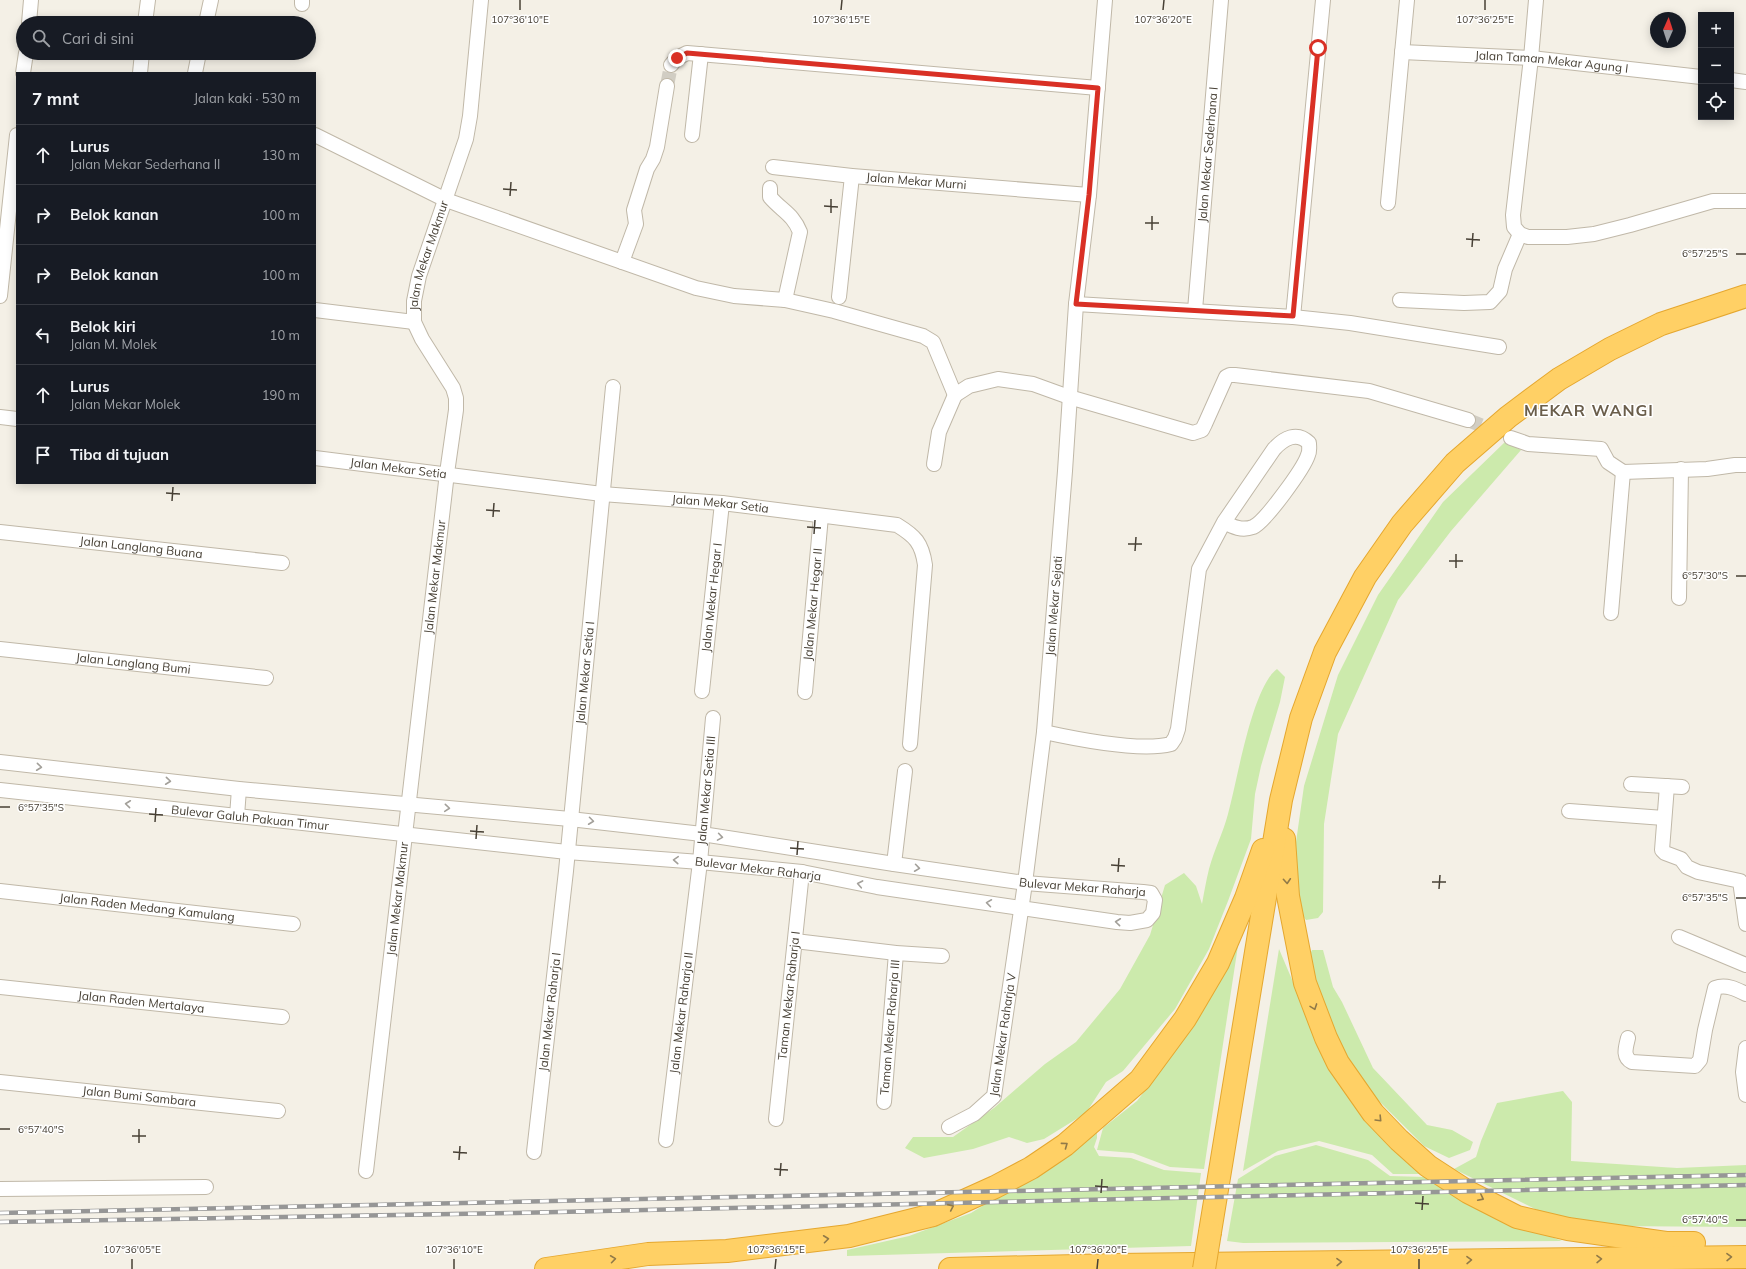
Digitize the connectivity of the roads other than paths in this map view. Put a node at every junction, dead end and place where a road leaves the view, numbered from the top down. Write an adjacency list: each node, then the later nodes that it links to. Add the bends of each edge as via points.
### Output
1 (31, 0): 10 (street)
2 (148, 0): 11 (street)
3 (211, 0): 12 (street)
4 (481, 0): 35 (street, Jalan Mekar Makmur, via 470,116 464,145)
5 (1105, 0): 27 (street, Jalan Mekar Sejati)
6 (1221, 0): 47 (street, Jalan Mekar Sederhana I)
7 (1323, 0): 48 (street)
8 (1407, 0): 13 (street)
9 (1536, 0): 15 (street)
10 (30, 16)
11 (146, 16)
12 (208, 16)
13 (1402, 52): 15 (street, Jalan Taman Mekar Agung I); 37 (street)
14 (701, 54): 19 (street, via 681,54); 27 (street); 29 (street)
15 (1531, 58): 23 (street, Jalan Taman Mekar Agung I); 38 (street, via 1513,215 1514,227)
16 (25, 60): 20 (street)
17 (141, 60): 21 (street)
18 (198, 60): 22 (street)
19 (671, 65)
20 (24, 72)
21 (140, 72)
22 (195, 72)
23 (1698, 77)
24 (1734, 80): 25 (street)
25 (1746, 82)
26 (667, 86): 39 (street, via 657,147 634,210 636,224)
27 (1098, 88): 34 (street, Jalan Mekar Sejati)
28 (316, 135): 35 (street)
29 (692, 135)
30 (16, 144): 40 (street)
31 (773, 167): 32 (street, Jalan Mekar Murni)
32 (852, 176): 34 (street, Jalan Mekar Murni); 42 (street)
33 (770, 188): 43 (street, via 770,197 791,216 800,232)
34 (1089, 195): 45 (street, Jalan Mekar Sejati)
35 (446, 200): 39 (street); 49 (street, Jalan Mekar Makmur, via 419,276 414,301)
36 (1746, 201): 38 (street, via 1713,201 1594,234 1528,238)
37 (1388, 203)
38 (1520, 234): 44 (street, via 1505,269 1500,291 1490,302)
39 (622, 262): 43 (street, via 696,288 718,293)
40 (0, 296)
41 (1746, 296): 86 (highway, via 1661,324 1610,349 1552,384 1508,417 1455,463 1402,524 1365,577 1325,652 1301,718)
42 (839, 297)
43 (785, 300): 52 (street, via 834,311 928,339 933,342)
44 (1400, 300)
45 (1076, 304): 47 (street); 53 (street, Jalan Mekar Sejati)
46 (316, 310): 49 (street)
47 (1195, 310): 48 (street)
48 (1293, 316): 50 (street)
49 (414, 322): 63 (street, Jalan Mekar Makmur, via 453,388 456,398)
50 (1499, 347)
51 (614, 387): 64 (street, Jalan Mekar Setia I)
52 (955, 395): 53 (street, via 969,386 998,379 1033,384); 59 (street, via 939,432)
53 (1069, 397): 56 (street, via 1193,433 1202,430 1226,377 1235,375 1369,391); 77 (street, Jalan Mekar Sejati)
54 (0, 417): 55 (street)
55 (16, 419)
56 (1468, 420)
57 (1511, 438): 62 (street, via 1528,444 1602,449 1608,462)
58 (316, 458): 63 (street, Jalan Mekar Setia)
59 (934, 464)
60 (1740, 465): 61 (street)
61 (1681, 469): 62 (street); 70 (street)
62 (1623, 472): 71 (street)
63 (447, 473): 64 (street, Jalan Mekar Setia); 87 (street, Jalan Mekar Makmur)
64 (602, 494): 65 (street, Jalan Mekar Setia); 91 (street, Jalan Mekar Setia I)
65 (722, 503): 66 (street, Jalan Mekar Setia); 74 (street, Jalan Mekar Hegar I)
66 (821, 516): 75 (street, Jalan Mekar Hegar II); 78 (street, Jalan Mekar Setia, via 896,525 917,541 923,552 925,566)
67 (1224, 522): 67 (street, via 1282,440 1298,436 1309,443 1308,456 1276,505 1262,520 1254,527 1244,529 1235,528); 77 (street, via 1199,569 1178,729 1171,744 1119,744)
68 (0, 532): 69 (street, Jalan Langlang Buana)
69 (282, 563)
70 (1679, 598)
71 (1611, 613)
72 (0, 649): 73 (street, Jalan Langlang Bumi)
73 (266, 678)
74 (702, 691)
75 (805, 692)
76 (713, 718): 93 (street, Jalan Mekar Setia III)
77 (1044, 732): 98 (street, Jalan Mekar Sejati)
78 (910, 744)
79 (0, 762): 84 (street, one-way to 84)
80 (905, 771): 96 (street)
81 (1630, 784): 82 (street)
82 (1666, 786): 83 (street); 90 (street)
83 (1682, 787)
84 (239, 789): 87 (street); 89 (street)
85 (0, 790): 89 (street, Bulevar Galuh Pakuan Timur, one-way to 85)
86 (1281, 800): 125 (highway, one-way to 125, via 1288,896 1305,983 1338,1063 1373,1113 1399,1140 1428,1166 1468,1192 1517,1217 1568,1229 1666,1243); 127 (highway, one-way to 86, via 648,1254 727,1251 849,1236 933,1215 1031,1168 1065,1145 1140,1080 1184,1019 1218,963 1246,898); 129 (highway, bridge)
87 (408, 805): 91 (street, Bulevar Mekar Raharja, one-way to 91); 92 (street, Jalan Mekar Makmur)
88 (1569, 811): 90 (street)
89 (236, 816): 92 (street, Bulevar Galuh Pakuan Timur)
90 (1664, 818): 103 (street, via 1661,848 1663,852 1681,859 1687,867 1698,872 1740,881)
91 (570, 819): 93 (street, Bulevar Mekar Raharja, one-way to 93); 94 (street, Jalan Mekar Setia I)
92 (405, 834): 94 (street, Bulevar Mekar Raharja); 122 (street, Jalan Mekar Makmur)
93 (702, 834): 95 (street, Jalan Mekar Setia III); 96 (street, Bulevar Mekar Raharja, one-way to 96)
94 (567, 852): 95 (street, Bulevar Mekar Raharja, one-way to 94); 121 (street, Jalan Mekar Raharja I)
95 (700, 862): 97 (street, Bulevar Mekar Raharja); 99 (street, Jalan Mekar Setia III)
96 (894, 864): 98 (street, Bulevar Mekar Raharja, one-way to 98)
97 (802, 872): 101 (street, Bulevar Mekar Raharja, one-way to 97); 105 (street, Taman Mekar Raharja I)
98 (1025, 882): 101 (street, Jalan Mekar Sejati); 101 (street, Bulevar Mekar Raharja, one-way to 101, via 1151,893 1155,900 1153,913 1147,920 1130,923)
99 (696, 885): 120 (street, Jalan Mekar Raharja II)
100 (0, 891): 102 (street, Jalan Raden Medang Kamulang)
101 (1020, 913): 119 (street, Jalan Mekar Raharja V, via 994,1096 974,1114)
102 (293, 924)
103 (1746, 924)
104 (1678, 937): 108 (street)
105 (796, 941): 106 (street); 118 (street, Taman Mekar Raharja I)
106 (896, 952): 107 (street); 116 (street, Taman Mekar Raharja III)
107 (942, 956)
108 (1746, 965)
109 (0, 987): 111 (street, Jalan Raden Mertalaya)
110 (1746, 994): 112 (street, via 1732,987 1715,988 1700,1060 1695,1066 1632,1062 1626,1056)
111 (282, 1017)
112 (1628, 1038)
113 (1746, 1048): 115 (street)
114 (0, 1082): 117 (street, Jalan Bumi Sambara)
115 (1746, 1095)
116 (884, 1102)
117 (278, 1111)
118 (776, 1119)
119 (949, 1127)
120 (666, 1140)
121 (534, 1152)
122 (366, 1171)
123 (206, 1187): 124 (street)
124 (0, 1189)
125 (1746, 1242)
126 (1746, 1257): 128 (highway, one-way to 126, via 1117,1264)
127 (546, 1269)
128 (950, 1269)
129 (1204, 1269)

